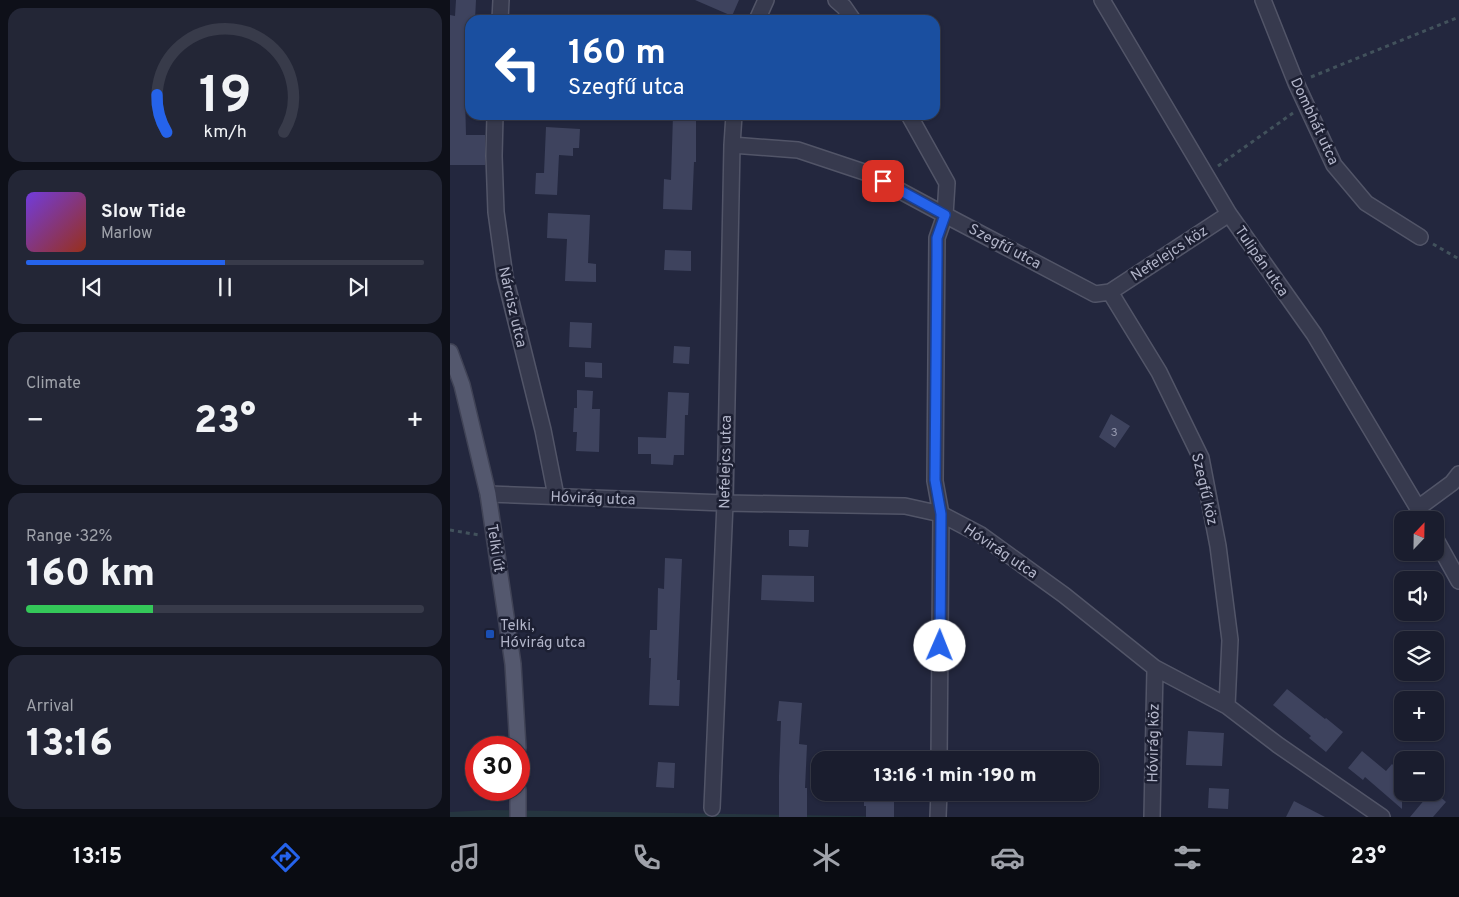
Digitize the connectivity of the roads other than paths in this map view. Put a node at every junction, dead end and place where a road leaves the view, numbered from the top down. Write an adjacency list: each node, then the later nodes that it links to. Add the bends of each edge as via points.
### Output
1 (500, 0): 6 (street)
2 (766, 0): 7 (street)
3 (836, 0): 8 (street)
4 (1102, 0): 13 (street, Tulipán utca)
5 (1263, 0): 15 (street, Dombhát utca, via 1334,165 1366,203)
6 (500, 15)
7 (759, 15)
8 (850, 15)
9 (496, 120): 20 (street, Nárcisz utca, via 496,212 505,277)
10 (734, 120): 12 (street, Nefelejcs utca)
11 (912, 120): 14 (street, via 947,183)
12 (732, 145): 14 (street, Szegfű utca, via 798,150 867,172); 21 (street, Nefelejcs utca)
13 (1229, 214): 16 (street, Nefelejcs köz); 22 (street, Tulipán utca, via 1314,334)
14 (945, 215): 16 (street, Szegfű utca, via 1096,294); 24 (street, via 937,238 935,480)
15 (1420, 237)
16 (1110, 292): 28 (street, Szegfű köz, via 1158,372 1201,458 1218,546 1230,640)
17 (450, 352): 19 (main road, Telki út, via 462,385)
18 (1459, 474): 23 (street)
19 (488, 494): 20 (street, Hóvirág utca); 29 (main road, Telki út, via 513,664)
20 (556, 496): 21 (street, Hóvirág utca)
21 (725, 503): 24 (street, Hóvirág utca, via 905,506); 33 (street, Nefelejcs utca)
22 (1420, 511)
23 (1425, 511)
24 (941, 514): 27 (street, Hóvirág utca, via 981,535 1064,595); 30 (street)
25 (1444, 554): 26 (street)
26 (1459, 580)
27 (1155, 668): 28 (street, Hóvirág utca); 36 (street, Hóvirág köz)
28 (1227, 706): 37 (street, Hóvirág utca)
29 (517, 736)
30 (939, 751)
31 (518, 801): 34 (main road)
32 (938, 801): 35 (street)
33 (712, 808)
34 (518, 817)
35 (938, 817)
36 (1152, 817)
37 (1382, 817)

